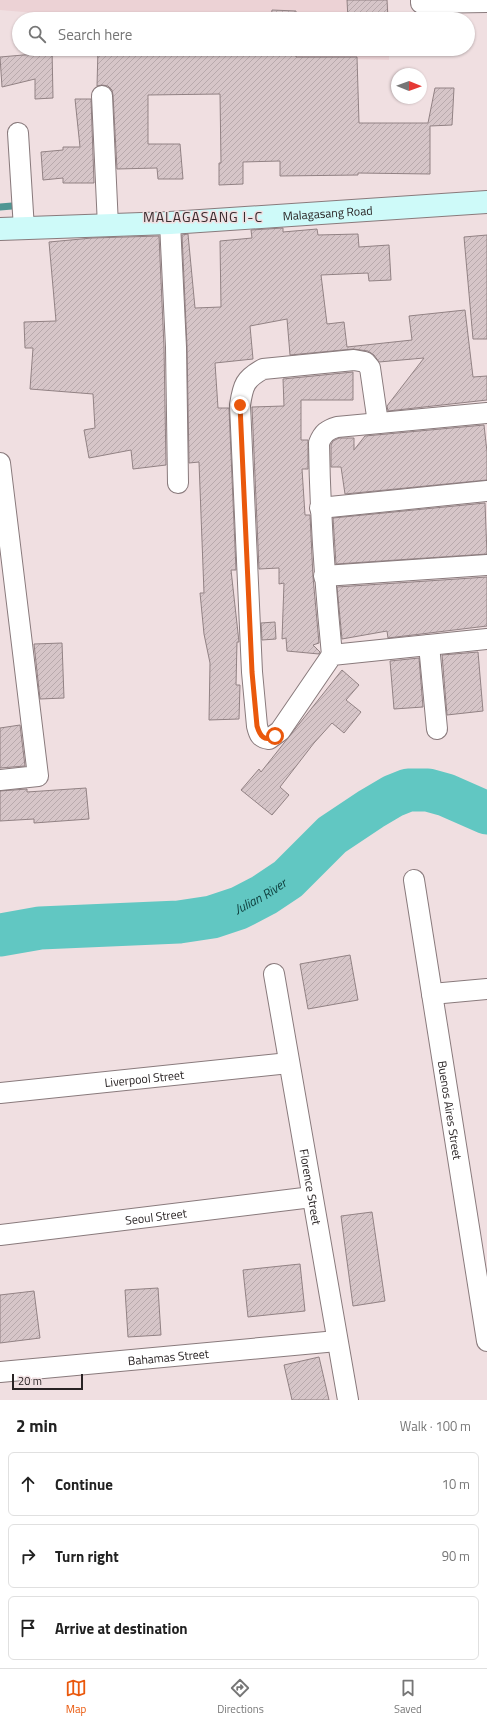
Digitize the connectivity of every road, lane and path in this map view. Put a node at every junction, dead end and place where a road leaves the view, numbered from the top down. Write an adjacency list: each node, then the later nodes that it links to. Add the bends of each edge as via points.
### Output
1 (421, 0): 2 (street, via 421,3)
2 (487, 2)
3 (102, 96): 7 (street)
4 (18, 133): 9 (street)
5 (487, 202): 6 (main road, Malagasang Road)
6 (170, 223): 7 (main road, Malagasang Road); 13 (street, via 176,347)
7 (108, 226): 9 (main road, Malagasang Road)
8 (0, 229): 9 (main road, Malagasang Road)
9 (24, 229)
10 (487, 413): 11 (street)
11 (378, 423): 15 (street, via 337,427 322,435 319,443); 20 (street, via 372,374 365,362 354,360 263,369 251,376 243,386 240,405 252,672 259,735 264,739 270,739 280,731)
12 (0, 463): 22 (street, via 38,776)
13 (178, 483)
14 (487, 491): 15 (street)
15 (320, 508): 17 (street)
16 (487, 565): 17 (street)
17 (324, 576): 20 (street)
18 (487, 639): 19 (street)
19 (429, 646): 20 (street); 21 (street)
20 (332, 655)
21 (437, 729)
22 (0, 780)
23 (414, 880): 26 (street, Buenos Aires Street)
24 (274, 974): 27 (street, Florence Street)
25 (487, 989): 26 (street)
26 (432, 994): 32 (street, Buenos Aires Street)
27 (289, 1063): 28 (street, Liverpool Street); 29 (street, Florence Street)
28 (0, 1093)
29 (312, 1197): 30 (street, Seoul Street); 31 (street, Florence Street)
30 (0, 1235)
31 (337, 1341): 33 (street, Bahamas Street); 34 (street, Florence Street)
32 (487, 1341)
33 (0, 1372)
34 (348, 1400)

